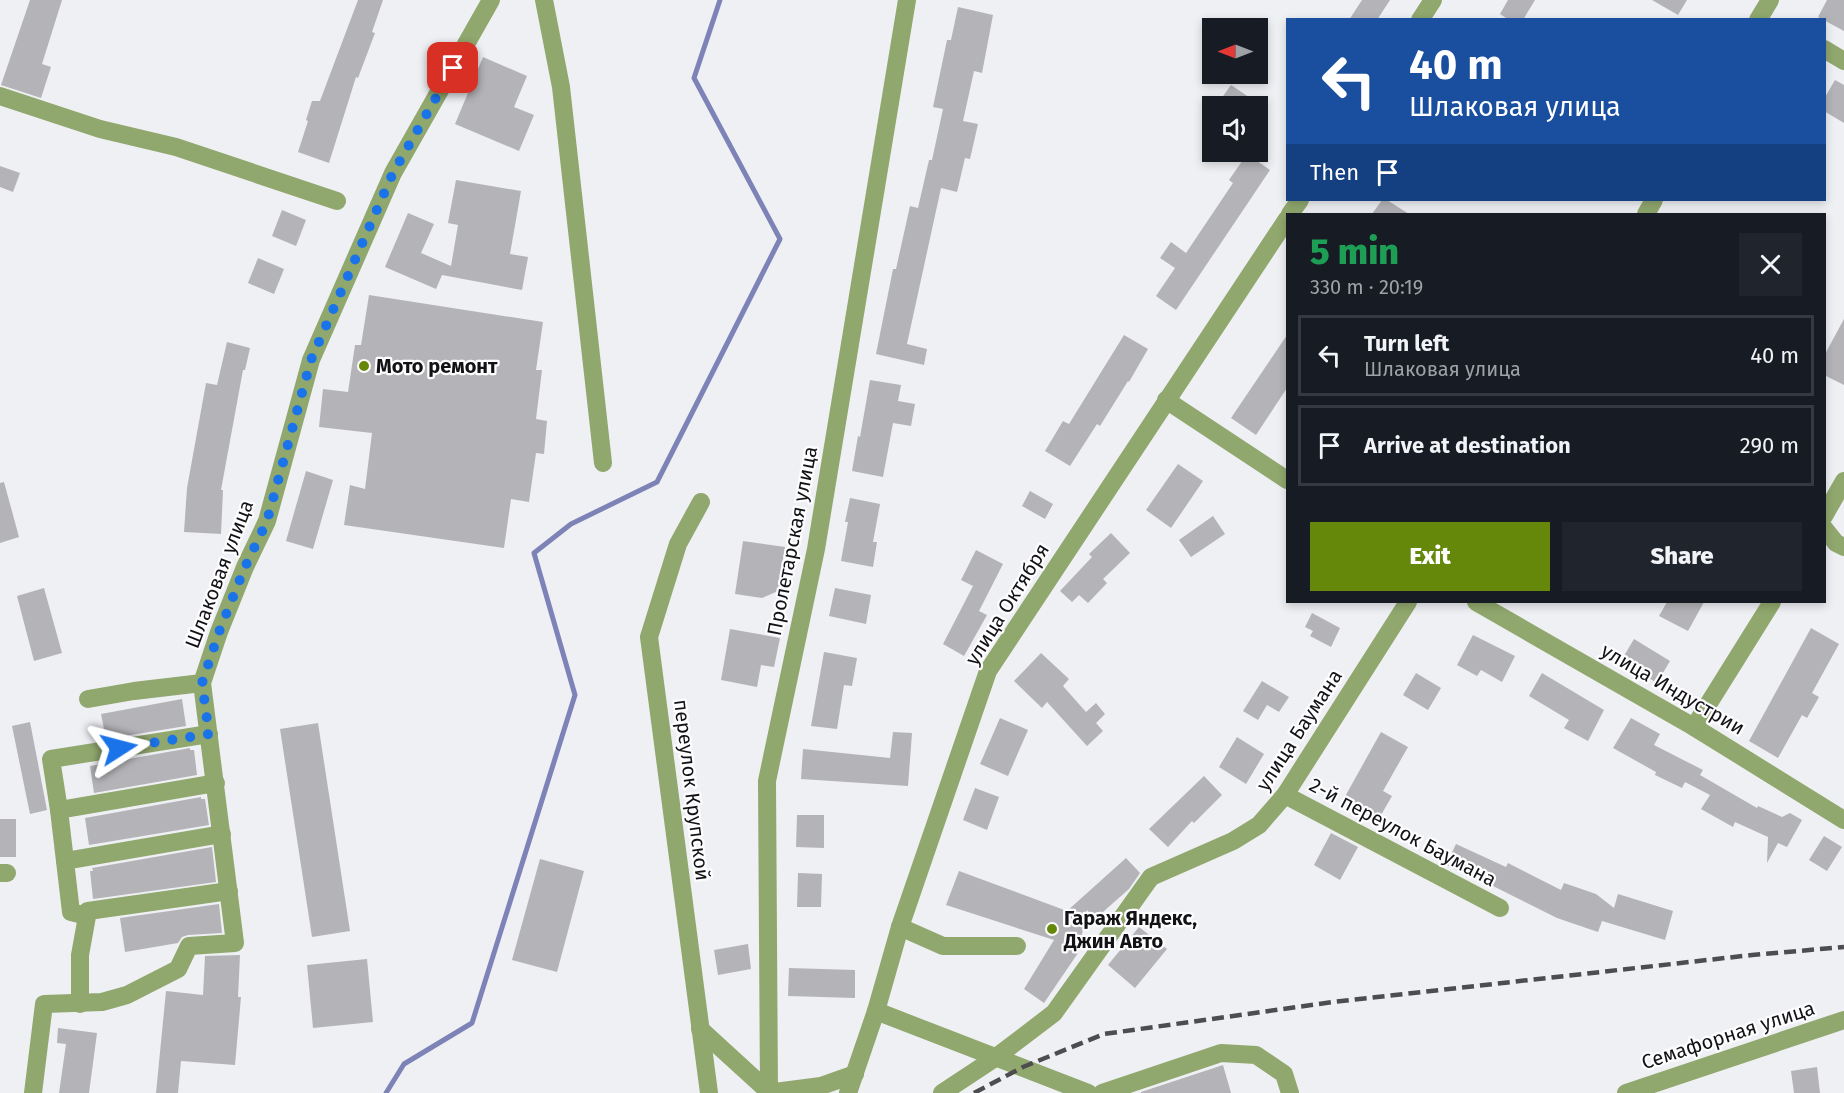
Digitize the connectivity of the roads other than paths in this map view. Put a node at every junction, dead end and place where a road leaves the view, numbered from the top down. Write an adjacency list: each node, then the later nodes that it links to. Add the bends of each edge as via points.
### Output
1 (491, 0): 22 (street, Шлаковая улица, via 393,173 311,360 267,521 245,567)
2 (544, 0): 12 (street, via 561,87)
3 (907, 0): 43 (street, Пролетарская улица, via 816,549 767,781)
4 (1433, 0): 5 (street)
5 (1421, 18)
6 (1826, 50): 7 (street)
7 (1844, 61)
8 (0, 96): 9 (street, via 100,129 176,147)
9 (337, 201)
10 (1286, 220): 11 (street, улица Октября)
11 (1166, 400): 13 (street); 35 (street, улица Октября, via 988,671)
12 (603, 463)
13 (1286, 479)
14 (1844, 481): 16 (street)
15 (701, 502): 40 (street, переулок Крупской, via 678,544 649,637)
16 (1826, 512)
17 (1826, 530): 18 (street)
18 (1844, 547)
19 (1407, 603): 27 (street, улица Баумана)
20 (1478, 603): 24 (street, улица Индустрии)
21 (1771, 603): 24 (street)
22 (202, 683): 23 (street); 25 (street, Шлаковая улица)
23 (88, 699)
24 (1694, 727): 29 (street, улица Индустрии)
25 (209, 734): 26 (street, Шлаковая улица); 28 (street, via 51,759)
26 (216, 783): 28 (street); 30 (street, Шлаковая улица)
27 (1286, 795): 33 (street, 2-й переулок Баумана); 41 (street, улица Баумана, via 1250,831 1151,877 1054,1013)
28 (59, 810): 31 (street)
29 (1844, 820)
30 (222, 834): 31 (street); 32 (street, Шлаковая улица)
31 (65, 861): 34 (street, via 71,912)
32 (229, 891): 34 (street, via 88,911); 37 (street, Шлаковая улица, via 235,943 189,946 178,969 153,983 127,995)
33 (1500, 908)
34 (87, 916): 37 (street, via 80,955)
35 (900, 927): 36 (street, via 943,946); 38 (street, улица Октября)
36 (1017, 946)
37 (80, 1004): 44 (street, Шлаковая улица, via 44,1005)
38 (876, 1011): 41 (street); 42 (street, улица Октября)
39 (1844, 1020): 51 (street, Семафорная улица)
40 (700, 1029): 43 (street); 45 (street, переулок Крупской)
41 (995, 1058): 47 (street, улица Баумана); 48 (street)
42 (855, 1074): 43 (street, via 821,1086); 46 (street, улица Октября)
43 (768, 1092)
44 (33, 1093)
45 (709, 1093)
46 (848, 1093)
47 (942, 1093)
48 (1088, 1093)
49 (1102, 1093): 50 (street, via 1221,1053 1256,1056 1284,1074)
50 (1290, 1093)
51 (1626, 1093)

